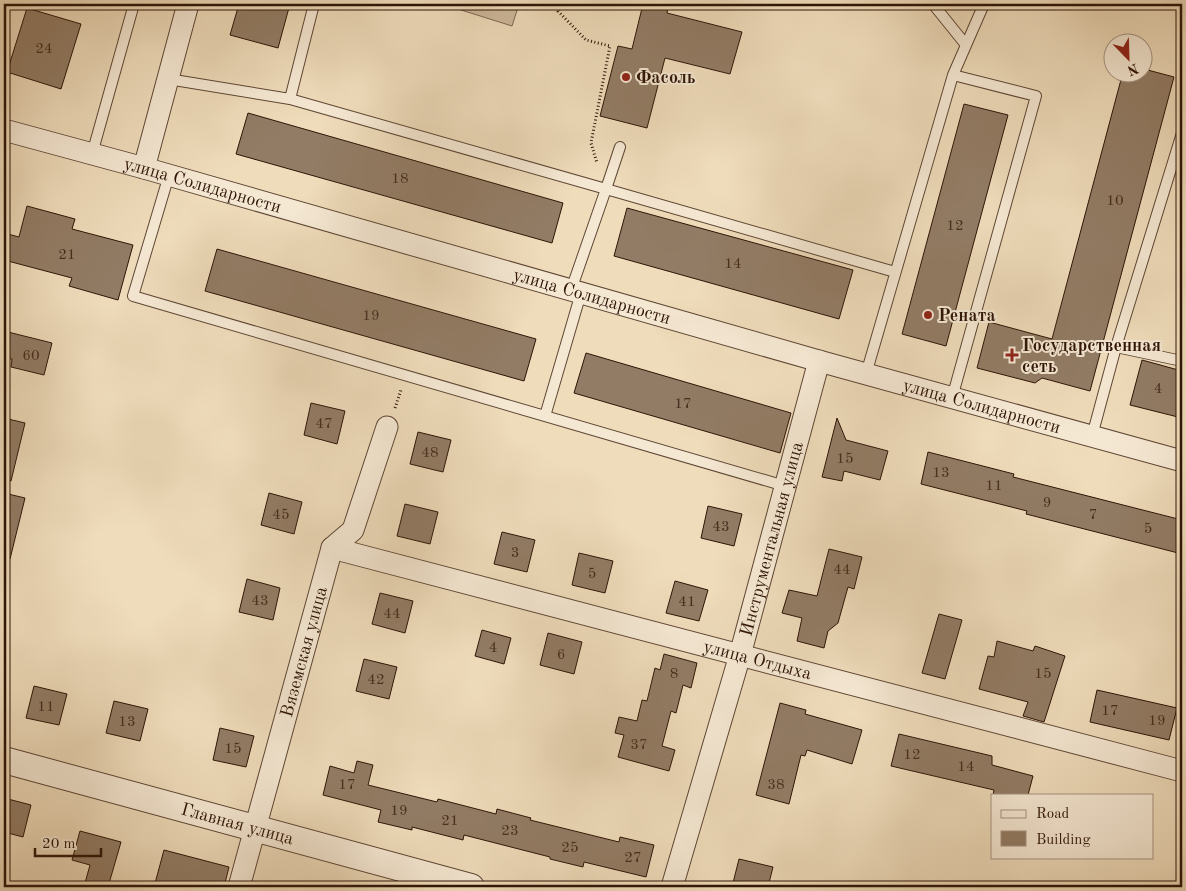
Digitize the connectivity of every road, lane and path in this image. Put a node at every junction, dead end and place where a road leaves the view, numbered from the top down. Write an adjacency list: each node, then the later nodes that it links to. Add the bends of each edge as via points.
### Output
1 (134, 4): 14 (lane)
2 (188, 4): 9 (street)
3 (314, 4): 10 (lane)
4 (559, 4): 17 (path, via 558,11 586,40 610,46 591,143)
5 (933, 4): 7 (lane)
6 (984, 4): 7 (lane)
7 (966, 45): 8 (lane)
8 (953, 75): 18 (lane); 25 (lane, via 1036,96)
9 (168, 79): 10 (lane); 15 (street)
10 (290, 99): 17 (lane)
11 (4, 130): 14 (street, улица Солидарности)
12 (1182, 133): 20 (lane)
13 (620, 147): 17 (lane)
14 (92, 154): 15 (street, улица Солидарности)
15 (144, 168): 16 (street, улица Солидарности)
16 (169, 175): 19 (street, улица Солидарности); 24 (lane, via 133,296)
17 (606, 189): 18 (lane); 19 (lane)
18 (895, 272): 23 (lane)
19 (576, 292): 21 (street, улица Солидарности); 26 (lane)
20 (1116, 347): 22 (lane); 28 (lane)
21 (819, 361): 23 (street, улица Солидарности); 30 (street, Инструментальная улица)
22 (1182, 361)
23 (866, 374): 25 (street, улица Солидарности)
24 (406, 376): 26 (lane); 27 (path)
25 (952, 398): 28 (street, улица Солидарности)
26 (545, 416): 30 (lane)
27 (387, 427): 31 (street, via 353,530)
28 (1092, 436): 29 (street, улица Солидарности)
29 (1182, 461)
30 (785, 486): 32 (street, Инструментальная улица)
31 (332, 548): 32 (street, улица Отдыха); 35 (street, Вяземская улица)
32 (740, 655): 34 (street, улица Отдыха); 38 (street, Инструментальная улица)
33 (4, 760): 35 (street, Главная улица)
34 (1182, 771)
35 (254, 828): 36 (street, Вяземская улица); 37 (street, Главная улица)
36 (239, 887)
37 (471, 887)
38 (672, 887)

